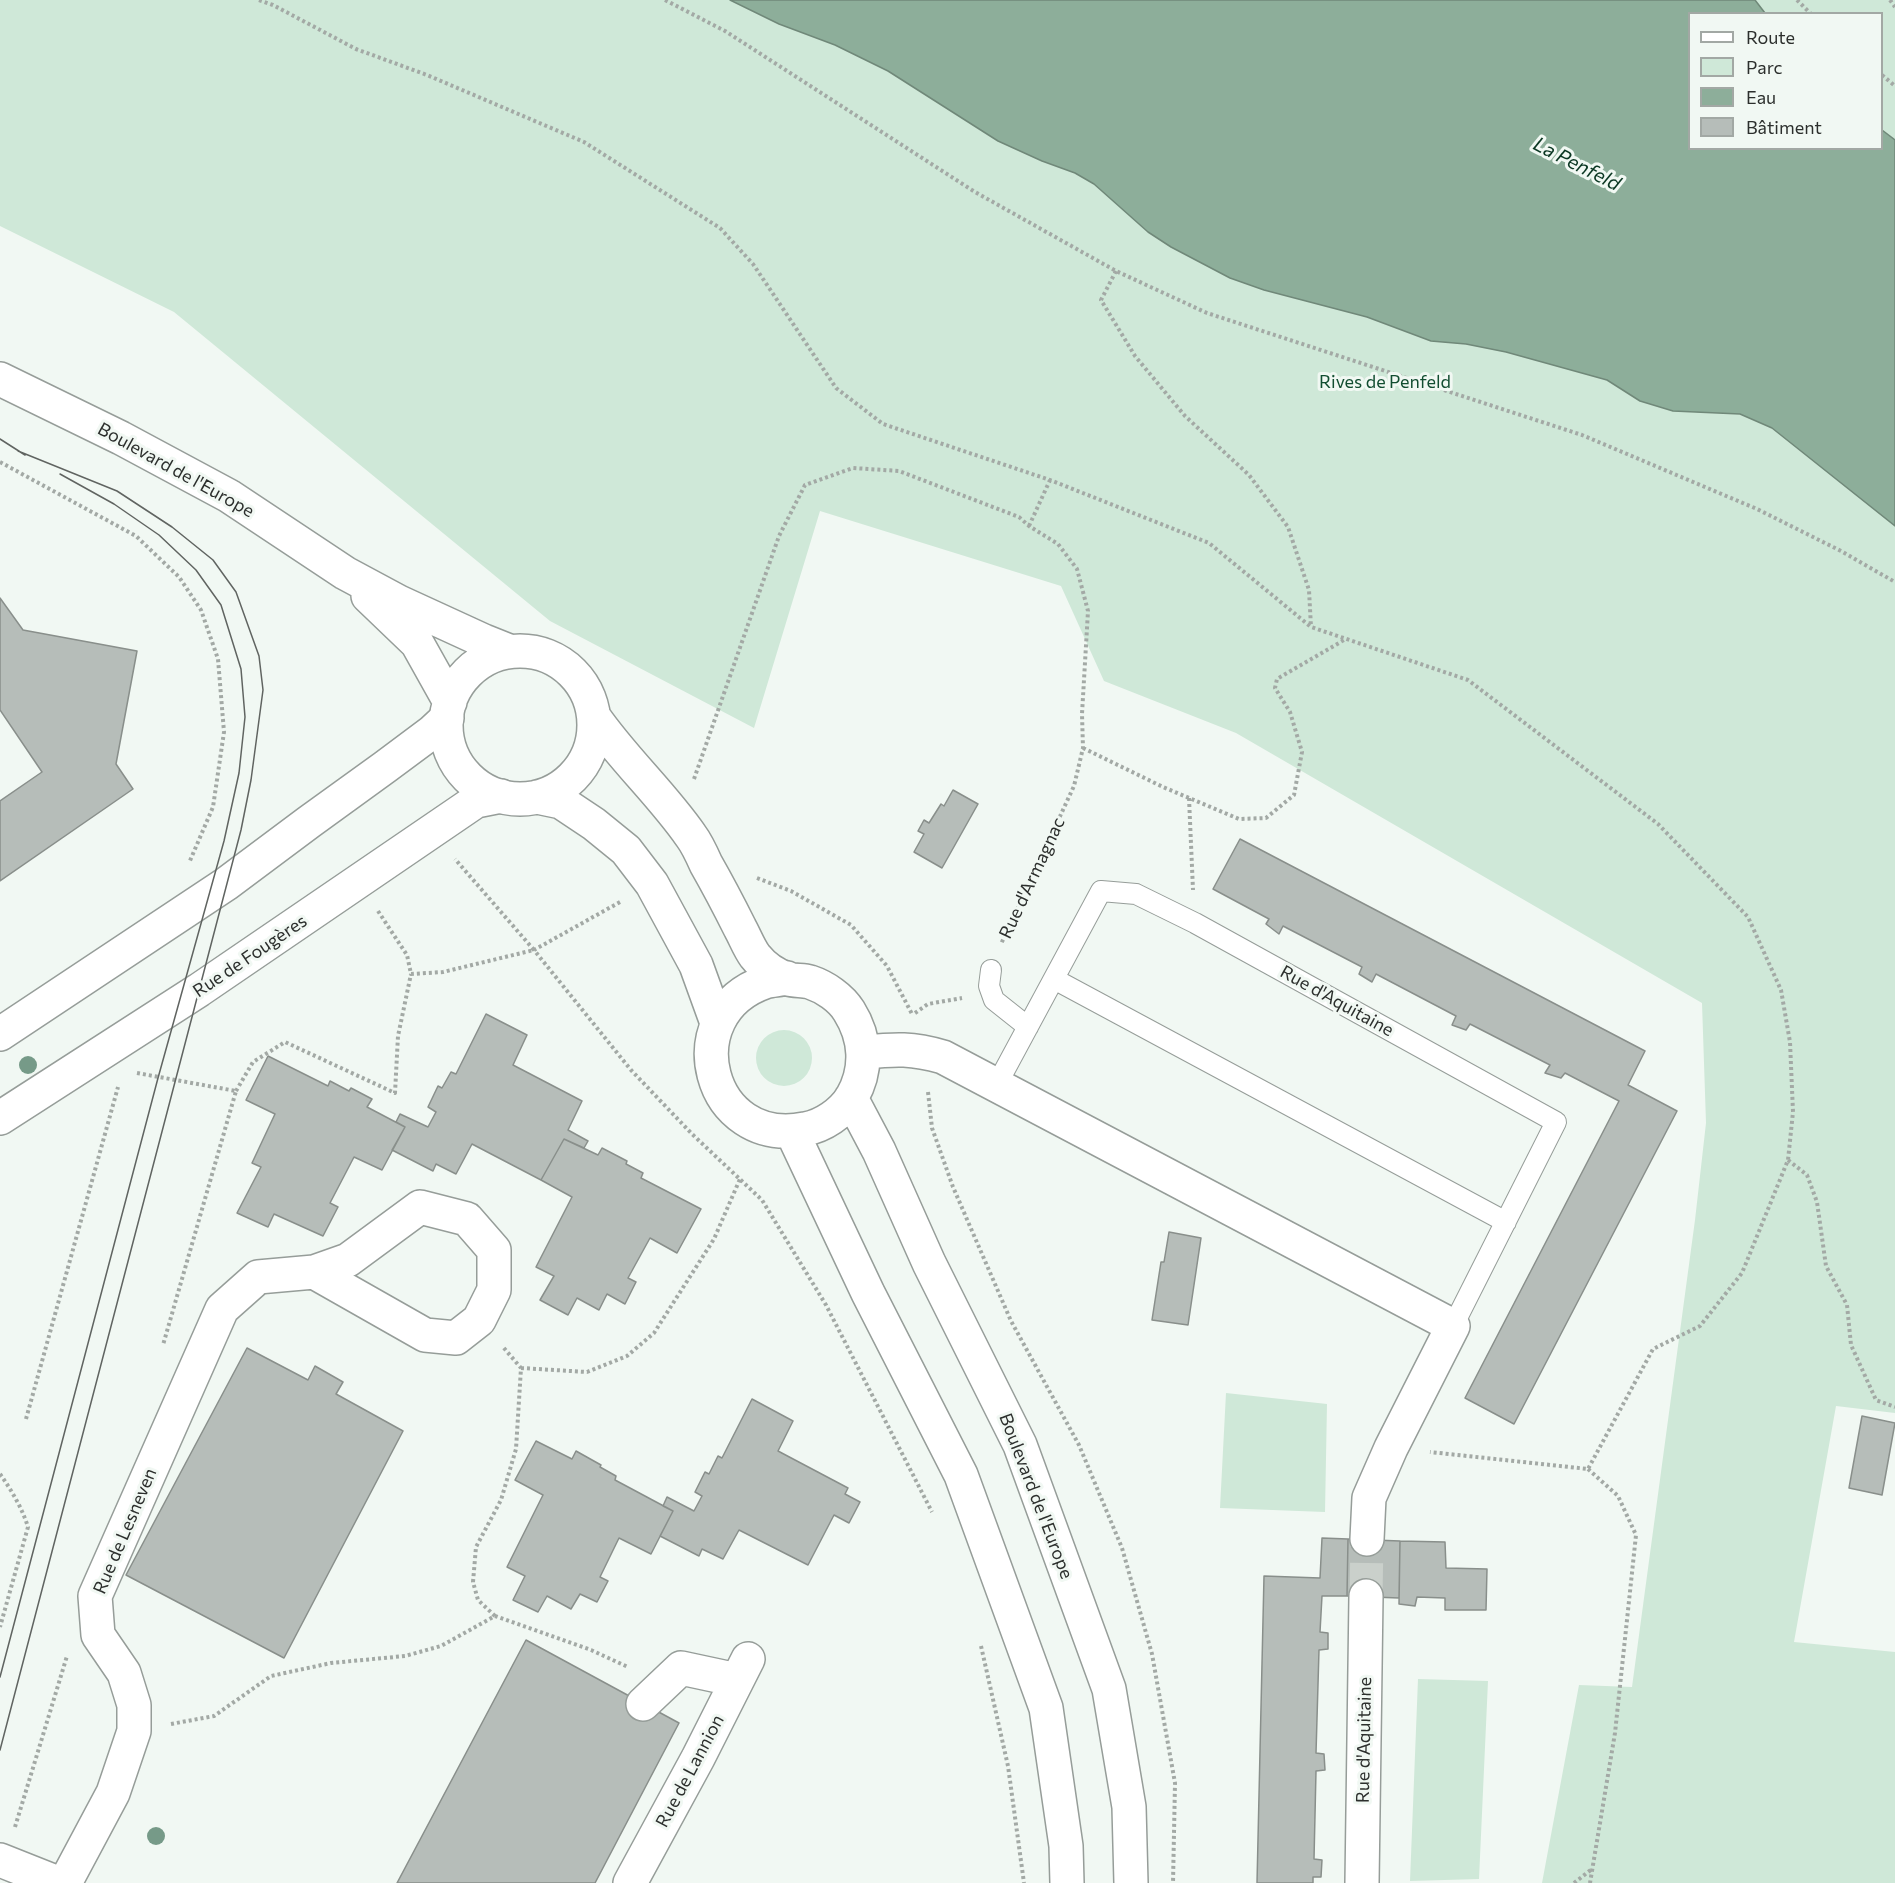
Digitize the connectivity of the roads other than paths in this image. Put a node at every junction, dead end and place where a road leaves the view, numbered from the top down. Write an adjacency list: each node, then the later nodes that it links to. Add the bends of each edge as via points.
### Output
1 (0, 380): 2 (main road, Boulevard de l'Europe, via 229,496)
2 (345, 573): 3 (main road, Boulevard de l'Europe); 4 (main road, Boulevard de l'Europe, via 417,643)
3 (509, 651): 4 (main road, Boulevard de l'Europe, via 473,668 459,683); 5 (main road, Boulevard de l'Europe, via 534,651 556,659 575,674 588,694)
4 (448, 710): 6 (main road, Boulevard de l'Europe, via 448,738 454,758 481,788); 13 (main road, via 432,732 226,884)
5 (594, 717): 7 (main road, Boulevard de l'Europe, via 587,758 574,776); 8 (main road, Boulevard de l'Europe, via 692,837 755,956 771,972)
6 (501, 796): 7 (main road, Boulevard de l'Europe); 17 (main road, Rue de Fougères, via 476,801 122,1050)
7 (537, 797): 11 (main road, Boulevard de l'Europe, via 561,802 626,850 652,884 696,965)
8 (787, 978): 11 (main road, Boulevard de l'Europe, via 746,991); 14 (main road, Boulevard de l'Europe, via 810,982 831,992 848,1008 860,1029)
9 (990, 978): 12 (lane, via 994,1000)
10 (1054, 979): 12 (lane, Rue d'Aquitaine); 19 (lane); 19 (lane, Rue d'Aquitaine, via 1101,891 1136,894 1195,923 1556,1122)
11 (717, 1023): 18 (main road, Boulevard de l'Europe, via 711,1048 712,1066 723,1099 742,1118 766,1130)
12 (1028, 1027): 15 (lane, Rue d'Aquitaine)
13 (0, 1034)
14 (864, 1052): 15 (main road, via 924,1052 943,1057); 16 (main road, Boulevard de l'Europe, via 861,1076)
15 (996, 1086): 21 (main road)
16 (851, 1098): 18 (main road, Boulevard de l'Europe, via 835,1115 815,1127); 30 (main road, Boulevard de l'Europe, via 1020,1445 1109,1689 1129,1807)
17 (0, 1118)
18 (792, 1132): 29 (main road, via 961,1475 1046,1708 1066,1846)
19 (1506, 1222): 21 (lane, Rue d'Aquitaine)
20 (314, 1272): 20 (main road, Rue de Lesneven, via 425,1335 456,1338 479,1320 494,1290 494,1250 467,1220 420,1207 348,1260); 27 (main road, Rue de Lesneven, via 258,1277 222,1308 95,1596 98,1635 124,1673 134,1705 134,1731 113,1793)
21 (1453, 1326): 22 (main road, Rue d'Aquitaine, via 1390,1448 1369,1498)
22 (1367, 1539)
23 (1366, 1596): 31 (main road, Rue d'Aquitaine)
24 (654, 1693): 28 (main road, Rue de Lannion, via 681,1668 742,1669)
25 (2, 1861): 26 (main road)
26 (58, 1883)
27 (65, 1883)
28 (630, 1883)
29 (1067, 1883)
30 (1131, 1883)
31 (1362, 1883)

